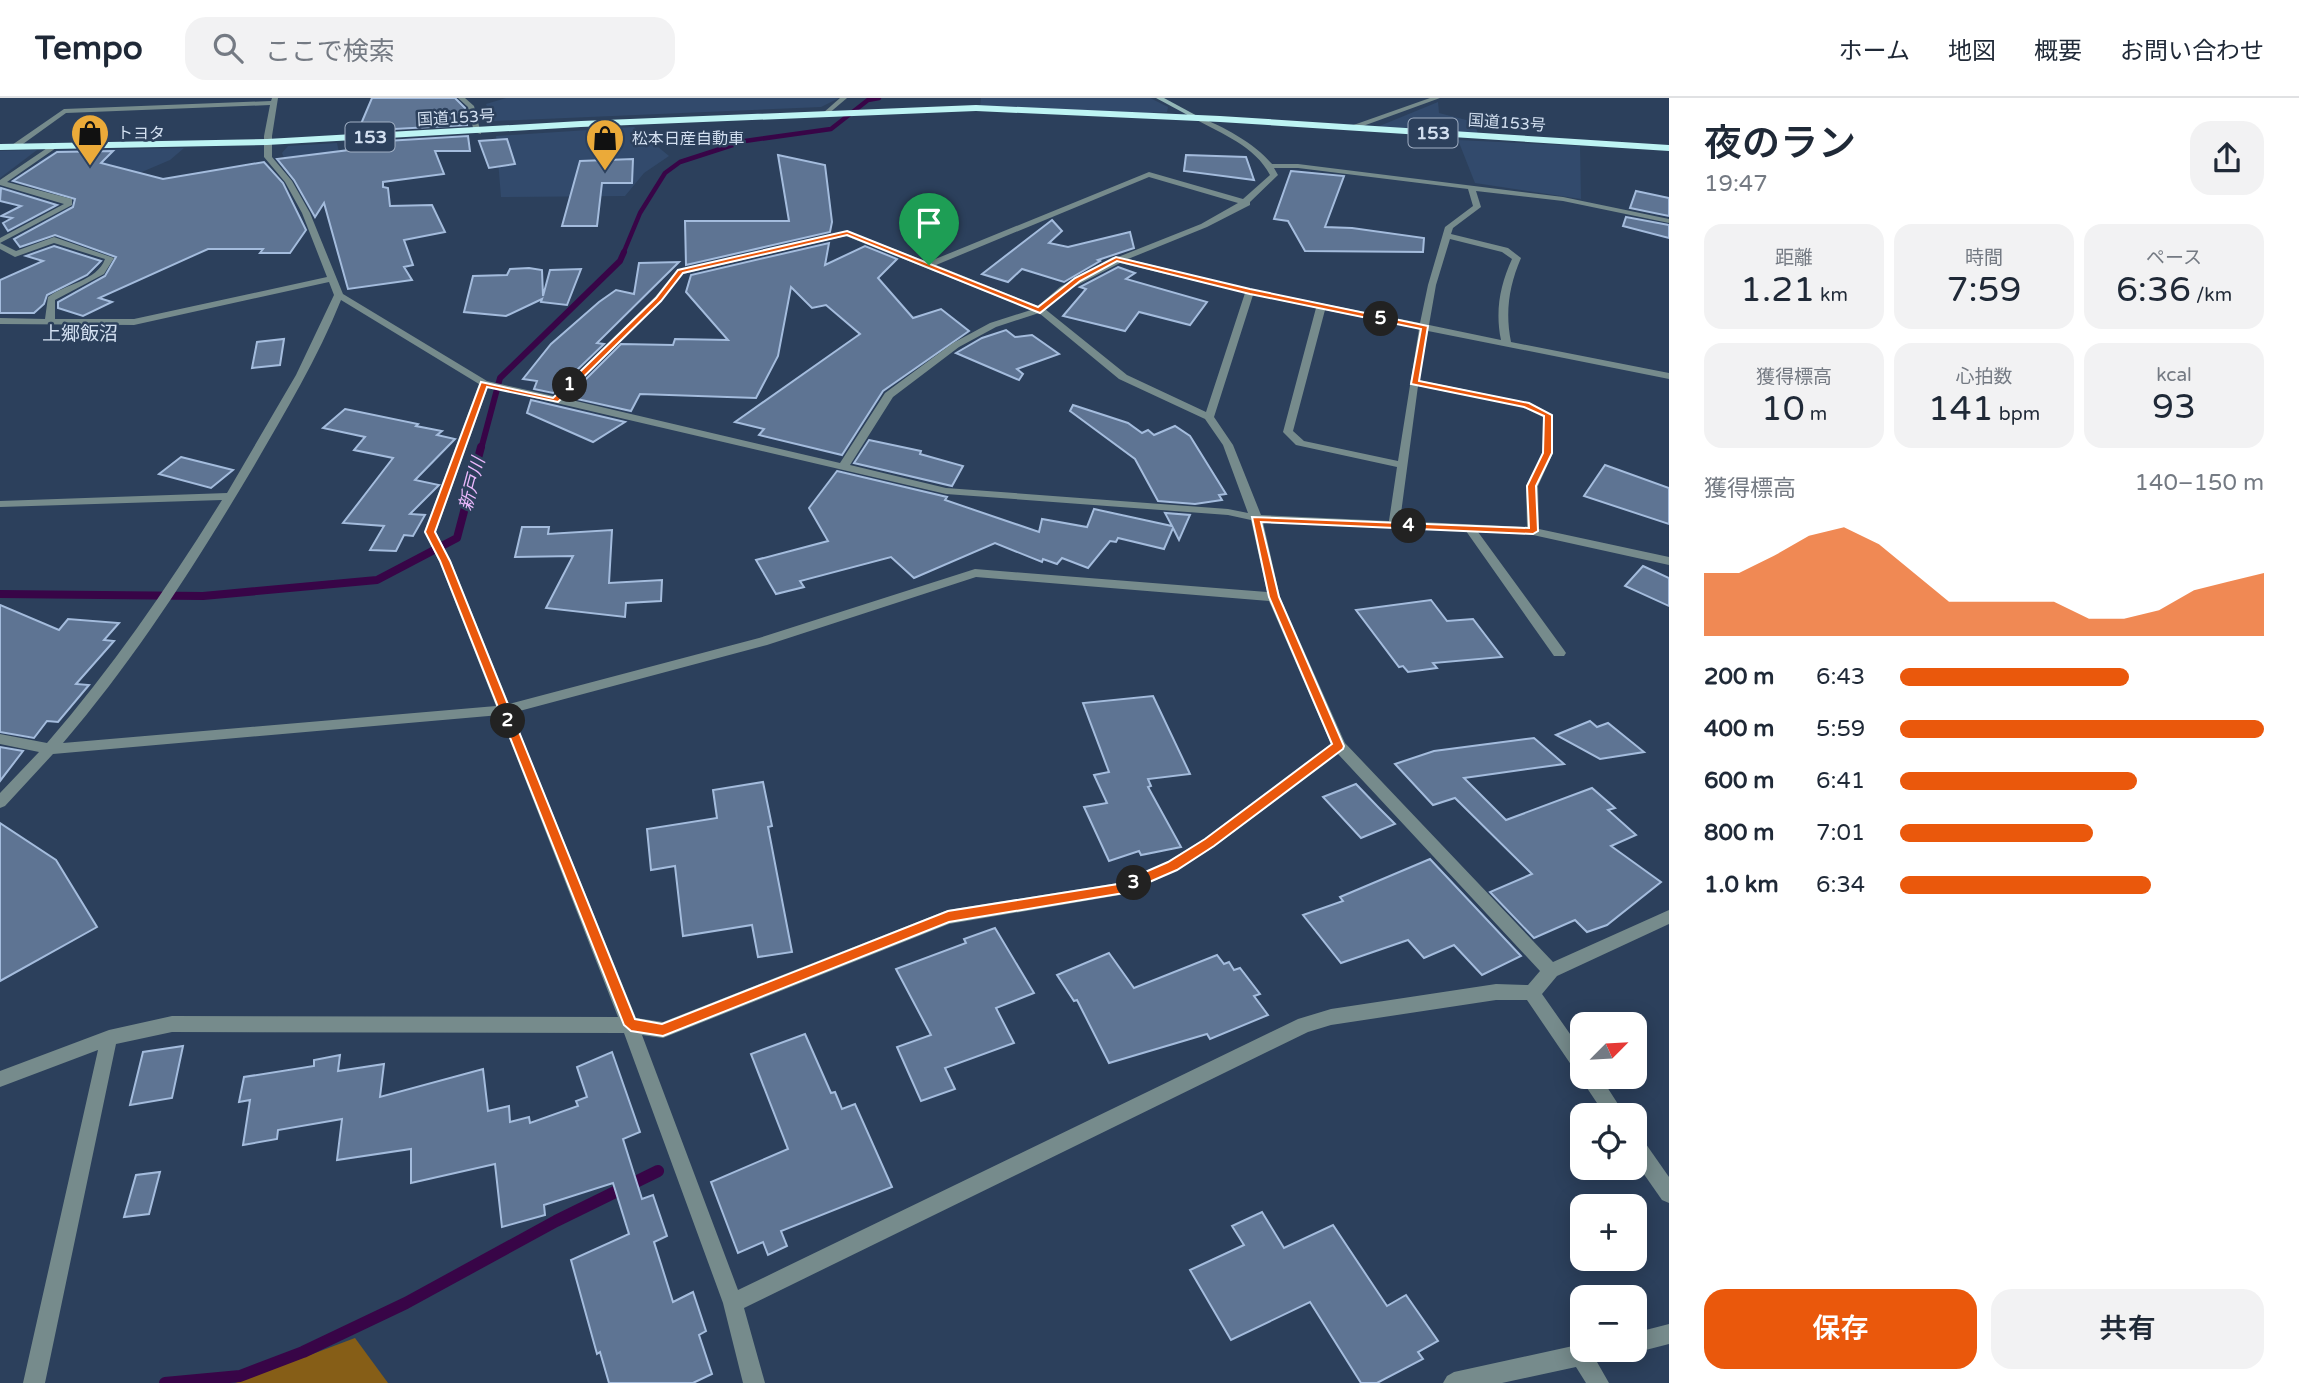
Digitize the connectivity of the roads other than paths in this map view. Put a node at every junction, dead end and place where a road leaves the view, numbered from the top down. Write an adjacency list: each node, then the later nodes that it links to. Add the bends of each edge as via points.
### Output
1 (461, 98): 9 (street, via 471,106)
2 (844, 98): 6 (street)
3 (1159, 98): 7 (street)
4 (1437, 98): 8 (street)
5 (274, 101): 10 (street); 13 (street, via 64,111)
6 (830, 113): 7 (highway, 国道153号 / 153, via 1011,108); 9 (highway, 国道153号 / 153)
7 (1197, 118): 8 (highway, 国道153号 / 153); 15 (street, via 1248,146)
8 (1349, 128): 14 (highway, 国道153号 / 153)
9 (478, 132): 10 (highway, 国道153号 / 153)
10 (267, 142): 11 (highway, 国道153号 / 153); 23 (street, via 268,157 307,215)
11 (53, 146): 13 (highway, 国道153号 / 153); 20 (street, via 1,183 69,201 68,205)
12 (0, 147): 13 (highway, 国道153号 / 153)
13 (13, 147)
14 (1669, 148)
15 (1271, 166): 16 (street); 17 (street, via 1274,176)
16 (1471, 187): 18 (street, via 1563,199); 19 (street, via 1477,207 1449,227)
17 (1247, 203): 21 (street); 22 (street, via 1149,174)
18 (1669, 221)
19 (1446, 235): 30 (street); 31 (street, via 1505,250 1517,258 1504,285)
20 (0, 244): 29 (street, via 15,254 54,240 110,258 97,276 51,299)
21 (1116, 259): 24 (street); 27 (street, via 1077,279)
22 (929, 265): 27 (street); 35 (street, via 847,233 680,272 659,299)
23 (331, 279): 25 (street); 29 (street, via 134,322)
24 (1250, 292): 26 (street); 36 (street)
25 (339, 296): 34 (street); 39 (street, via 300,377)
26 (1321, 306): 30 (street); 37 (street, via 1288,432 1300,443)
27 (1040, 310): 36 (street, via 1124,377); 38 (street, via 993,324 956,345 889,396)
28 (0, 321): 29 (street)
29 (50, 321)
30 (1425, 328): 31 (street); 33 (street)
31 (1507, 344): 32 (street)
32 (1669, 376)
33 (1414, 382): 37 (street); 44 (street, via 1526,405 1548,415 1548,453 1532,486)
34 (486, 384): 35 (street); 48 (street, via 430,532)
35 (555, 401): 38 (street)
36 (1209, 417): 41 (street, via 1228,445)
37 (1403, 465): 42 (street)
38 (844, 466): 41 (street, via 946,491 1214,511)
39 (231, 496): 40 (street); 51 (street, via 178,583)
40 (0, 504)
41 (1256, 519): 42 (street); 46 (street)
42 (1394, 526): 43 (street)
43 (1470, 529): 44 (street); 47 (street)
44 (1533, 531): 45 (street)
45 (1669, 561)
46 (1274, 597): 48 (street, via 975,573 762,642); 50 (street)
47 (1559, 653)
48 (503, 710): 51 (street); 56 (street)
49 (0, 739): 51 (street)
50 (1339, 746): 54 (street); 56 (street, via 1209,843 1120,889 948,917 663,1030)
51 (53, 749): 52 (street)
52 (0, 802)
53 (1669, 917): 54 (street)
54 (1551, 971): 55 (street)
55 (1532, 993): 58 (street); 62 (street, via 1496,992 1304,1025)
56 (631, 1025): 57 (street, via 172,1024); 62 (street)
57 (109, 1038): 59 (street); 67 (street)
58 (1570, 1048)
59 (0, 1079)
60 (1647, 1162): 61 (street)
61 (1669, 1193)
62 (733, 1303): 68 (street)
63 (1669, 1334): 64 (street)
64 (1647, 1340)
65 (1570, 1358): 69 (street)
66 (1585, 1362): 70 (street)
67 (34, 1383)
68 (754, 1383)
69 (1454, 1383)
70 (1598, 1383)

